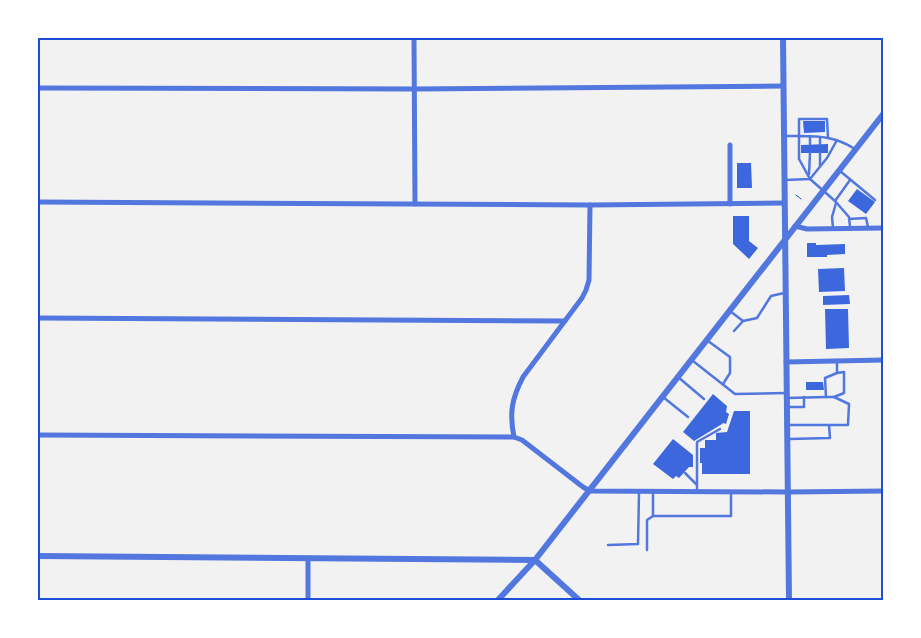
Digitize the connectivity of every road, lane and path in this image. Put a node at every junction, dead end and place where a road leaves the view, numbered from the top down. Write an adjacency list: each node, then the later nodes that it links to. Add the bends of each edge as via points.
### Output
1 (414, 38): 5 (street)
2 (783, 38): 3 (street)
3 (783, 86): 5 (street); 7 (street)
4 (38, 88): 5 (street)
5 (415, 89): 32 (street)
6 (884, 113): 16 (street)
7 (783, 136): 8 (lane); 23 (street)
8 (799, 136): 9 (lane); 11 (lane, via 799,118 827,118); 21 (lane, via 799,159)
9 (810, 136): 10 (lane); 13 (lane)
10 (820, 137): 11 (lane); 14 (lane)
11 (828, 138): 12 (lane)
12 (837, 140): 16 (lane); 19 (lane)
13 (810, 144)
14 (820, 144)
15 (730, 145): 33 (street)
16 (855, 150): 20 (street)
17 (810, 153): 21 (lane)
18 (820, 153): 19 (lane)
19 (820, 167): 22 (lane)
20 (838, 171): 24 (lane); 25 (street)
21 (808, 175): 22 (lane)
22 (810, 179): 23 (lane); 25 (lane)
23 (784, 180): 31 (street)
24 (850, 180): 28 (lane); 30 (lane)
25 (823, 190): 30 (lane); 36 (street)
26 (796, 195): 27 (path)
27 (802, 199)
28 (875, 200)
29 (38, 202): 32 (street)
30 (836, 202): 35 (lane); 40 (lane)
31 (784, 203): 33 (street); 41 (street)
32 (415, 204): 34 (street)
33 (730, 204): 34 (street)
34 (590, 205): 45 (street, via 589,280 582,298)
35 (849, 219): 37 (lane); 38 (lane, via 866,218)
36 (795, 226): 40 (street); 41 (street)
37 (850, 228): 38 (street); 40 (street)
38 (868, 228): 39 (street)
39 (884, 228)
40 (833, 229)
41 (785, 240): 42 (street); 43 (street)
42 (786, 293): 46 (lane, via 771,296 757,318); 52 (street)
43 (730, 310): 46 (lane); 48 (street)
44 (38, 318): 45 (street)
45 (565, 321): 68 (street, via 517,388 511,412)
46 (743, 321): 47 (lane)
47 (734, 331)
48 (707, 340): 49 (street); 55 (lane, via 730,357 730,373)
49 (692, 360): 54 (street); 55 (lane)
50 (884, 360): 51 (street)
51 (836, 361): 52 (street); 53 (lane)
52 (786, 362): 56 (street)
53 (837, 373): 59 (lane, via 825,378); 60 (lane, via 844,372 844,393)
54 (678, 377): 57 (street); 61 (lane)
55 (723, 384): 56 (lane, via 735,394)
56 (787, 395): 58 (lane); 62 (street)
57 (663, 397): 63 (lane); 72 (street)
58 (804, 397): 59 (lane); 62 (lane, via 804,407)
59 (826, 397): 60 (lane)
60 (834, 397): 65 (lane, via 849,404 848,425)
61 (704, 398)
62 (787, 407): 64 (street)
63 (688, 418)
64 (787, 425): 65 (lane); 69 (street)
65 (829, 425): 69 (lane, via 830,438)
66 (720, 429): 71 (lane, via 697,442)
67 (38, 435): 68 (street)
68 (514, 437): 72 (street)
69 (787, 439): 78 (street)
70 (685, 473): 71 (lane)
71 (697, 484): 76 (lane)
72 (590, 491): 73 (street); 84 (street)
73 (639, 491): 74 (street); 80 (lane, via 638,544)
74 (653, 491): 76 (street); 79 (lane)
75 (884, 491): 78 (street)
76 (697, 492): 77 (street)
77 (731, 492): 78 (street); 79 (lane, via 732,516)
78 (788, 492): 88 (street)
79 (653, 516): 81 (lane, via 647,520)
80 (608, 545)
81 (647, 550)
82 (38, 556): 83 (street)
83 (308, 559): 84 (street); 85 (street)
84 (535, 560): 86 (street); 87 (street)
85 (308, 600)
86 (498, 600)
87 (579, 600)
88 (789, 600)

